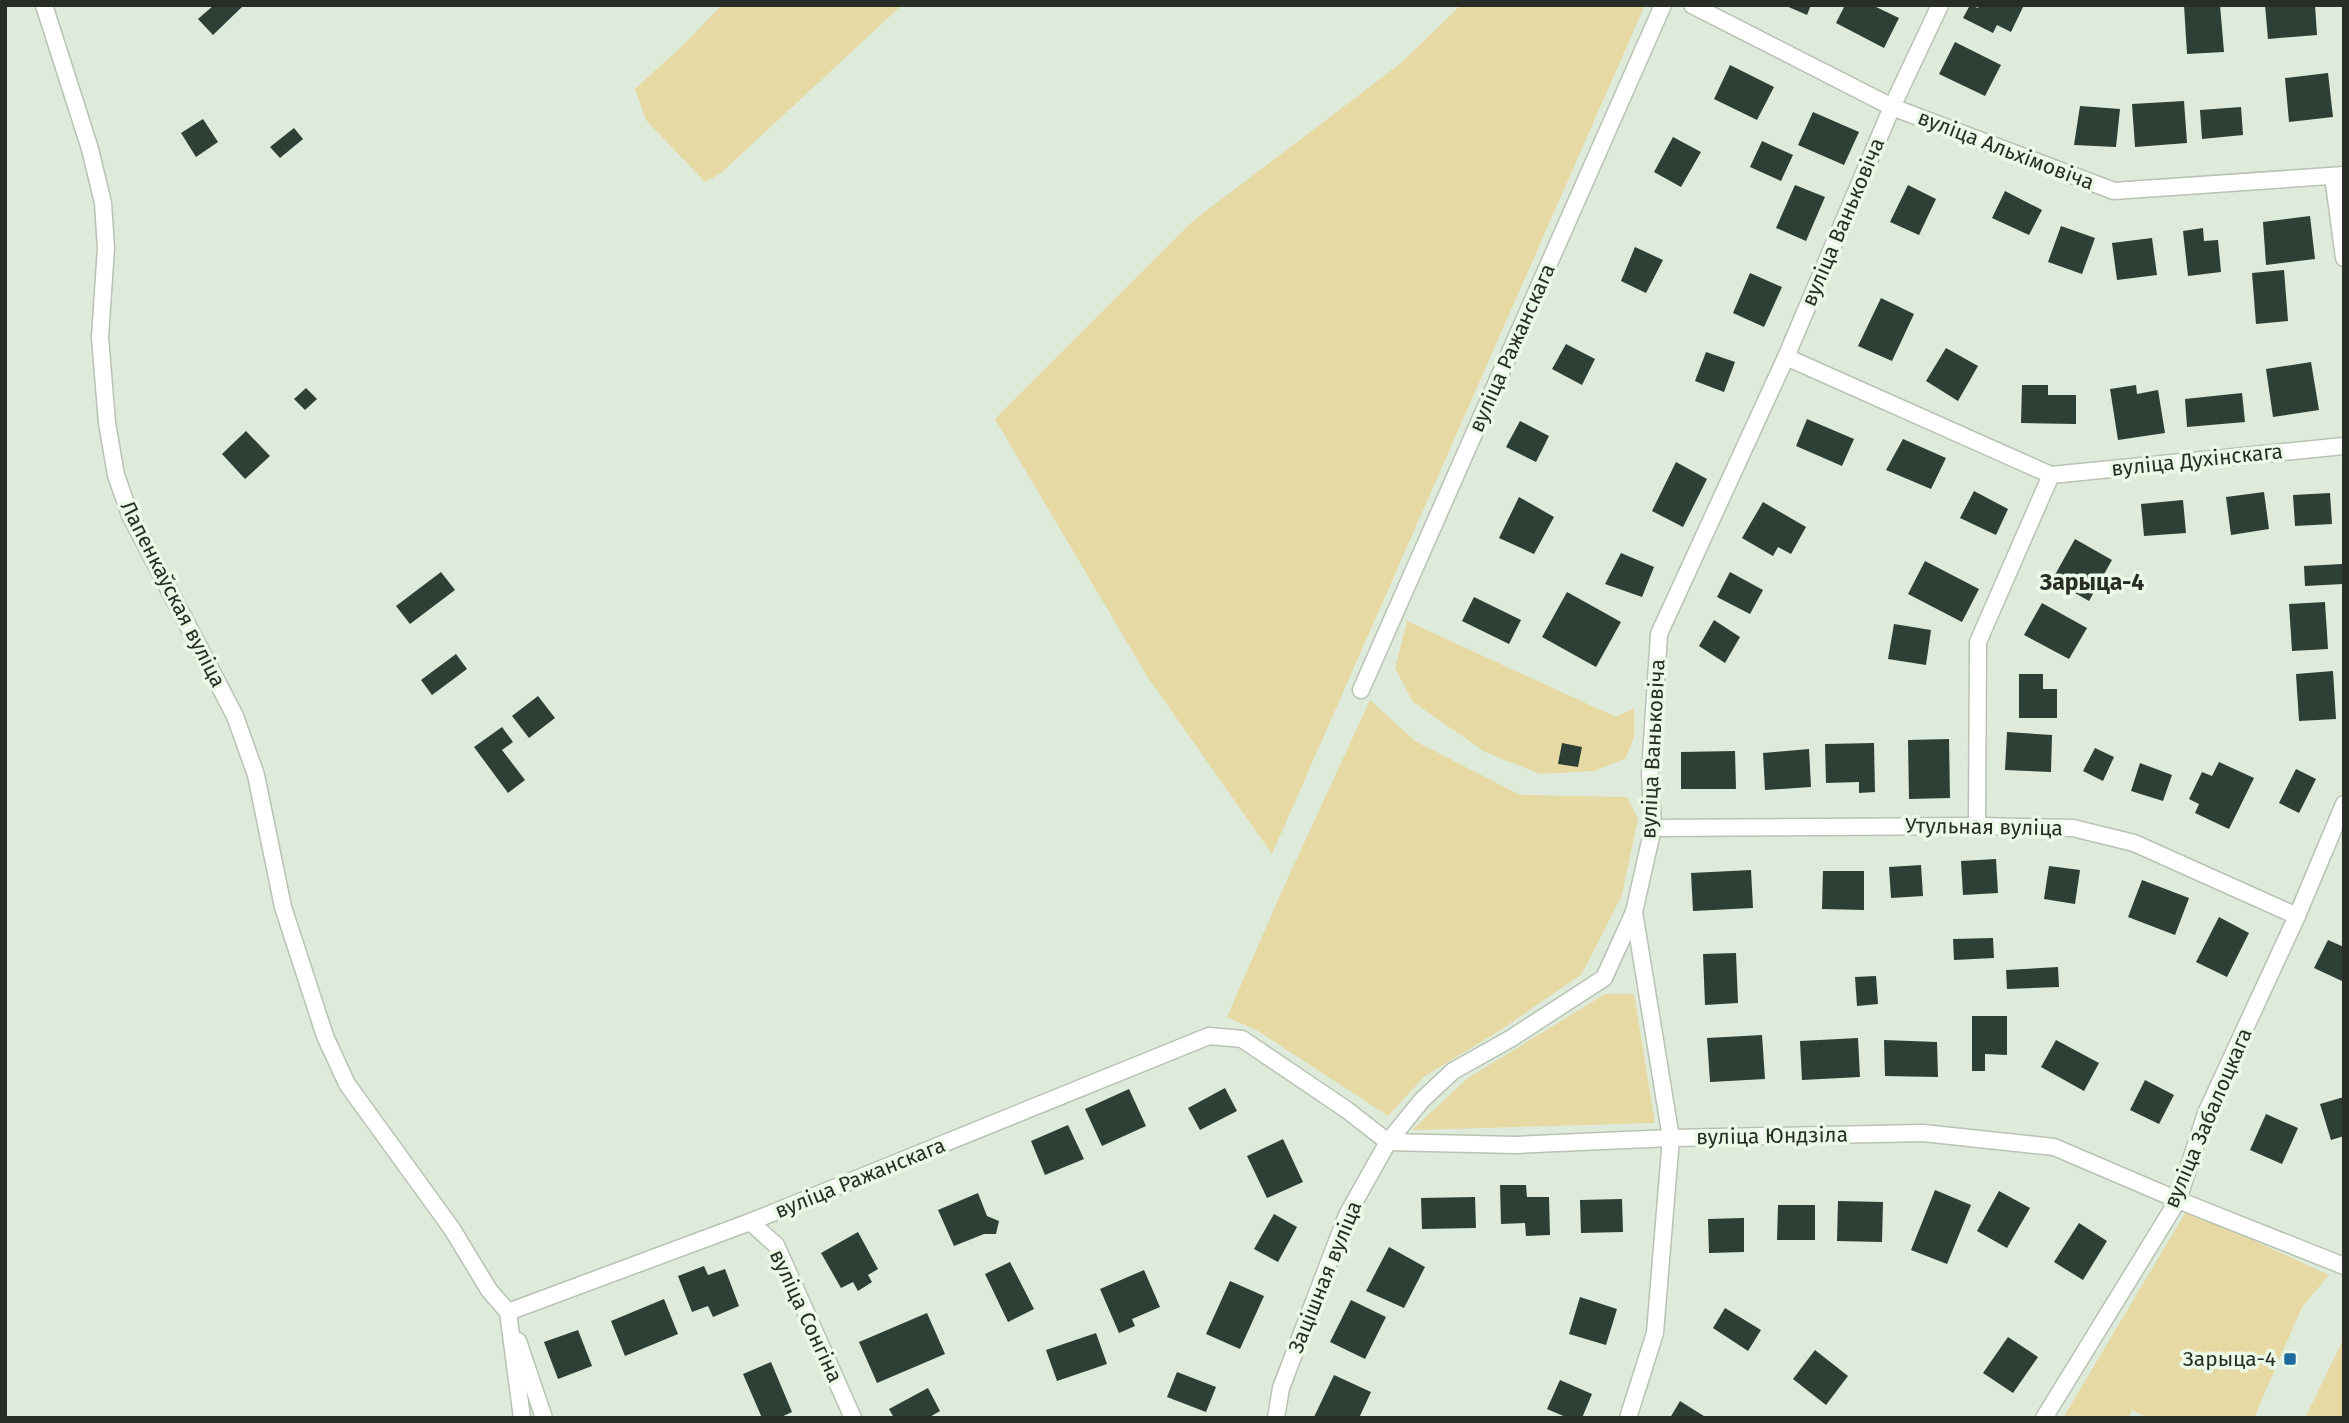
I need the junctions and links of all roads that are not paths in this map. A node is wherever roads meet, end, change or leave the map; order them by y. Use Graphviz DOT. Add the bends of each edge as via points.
graph roads {
  1 [pos="44,5"];
  2 [pos="1663,5"];
  3 [pos="1692,5"];
  4 [pos="1940,5"];
  5 [pos="1892,107"];
  6 [pos="2338,175"];
  7 [pos="2344,258"];
  8 [pos="1786,357"];
  9 [pos="2344,446"];
  10 [pos="2051,475"];
  11 [pos="1361,690"];
  12 [pos="2344,804"];
  13 [pos="1976,826"];
  14 [pos="1653,828"];
  15 [pos="1634,912"];
  16 [pos="2297,916"];
  17 [pos="1671,1138"];
  18 [pos="1388,1142"];
  19 [pos="2178,1200"];
  20 [pos="750,1222"];
  21 [pos="2344,1266"];
  22 [pos="508,1312"];
  23 [pos="522,1418"];
  24 [pos="544,1418"];
  25 [pos="853,1418"];
  26 [pos="1276,1418"];
  27 [pos="1628,1418"];
  28 [pos="2044,1418"];
  1 -- 22 [label="street, Лапенкаўская вуліца" via="103,203 106,248 100,337 116,475 135,526 235,716 256,775 283,907 325,1036 347,1084"];
  2 -- 11 [label="street, вуліца Ражанскага"];
  3 -- 5 [label="street, вуліца Альхімовіча"];
  4 -- 5 [label="street, вуліца Ваньковіча"];
  5 -- 6 [label="street, вуліца Альхімовіча" via="2114,191"];
  5 -- 8 [label="street, вуліца Ваньковіча"];
  6 -- 7 [label="street"];
  8 -- 10 [label="street, вуліца Духінскага"];
  8 -- 14 [label="street, вуліца Ваньковіча" via="1659,634 1650,773"];
  9 -- 10 [label="street, вуліца Духінскага"];
  10 -- 13 [label="street" via="1978,642"];
  12 -- 16 [label="street, вуліца Забалоцкага"];
  13 -- 14 [label="street, Утульная вуліца"];
  13 -- 16 [label="street, Утульная вуліца" via="2073,828 2134,843"];
  14 -- 15 [label="street, вуліца Ваньковіча"];
  15 -- 17 [label="street, вуліца Ваньковіча"];
  15 -- 18 [label="street, Зацішная вуліца" via="1604,978 1453,1071"];
  16 -- 19 [label="street, вуліца Забалоцкага" via="2207,1113"];
  17 -- 18 [label="street, вуліца Юндзіла" via="1515,1145"];
  17 -- 19 [label="street, вуліца Юндзіла" via="1923,1133 2054,1147"];
  17 -- 27 [label="street, вуліца Ваньковіча" via="1656,1333"];
  18 -- 20 [label="street, вуліца Ражанскага" via="1242,1040 1209,1036"];
  18 -- 26 [label="street, Зацішная вуліца" via="1347,1215 1280,1388"];
  19 -- 21 [label="street, вуліца Юндзіла"];
  19 -- 28 [label="street, вуліца Забалоцкага"];
  20 -- 22 [label="street, вуліца Ражанскага"];
  20 -- 25 [label="street, вуліца Сонгіна" via="776,1245"];
  22 -- 23 [label="street"];
  22 -- 24 [label="street"];
}
